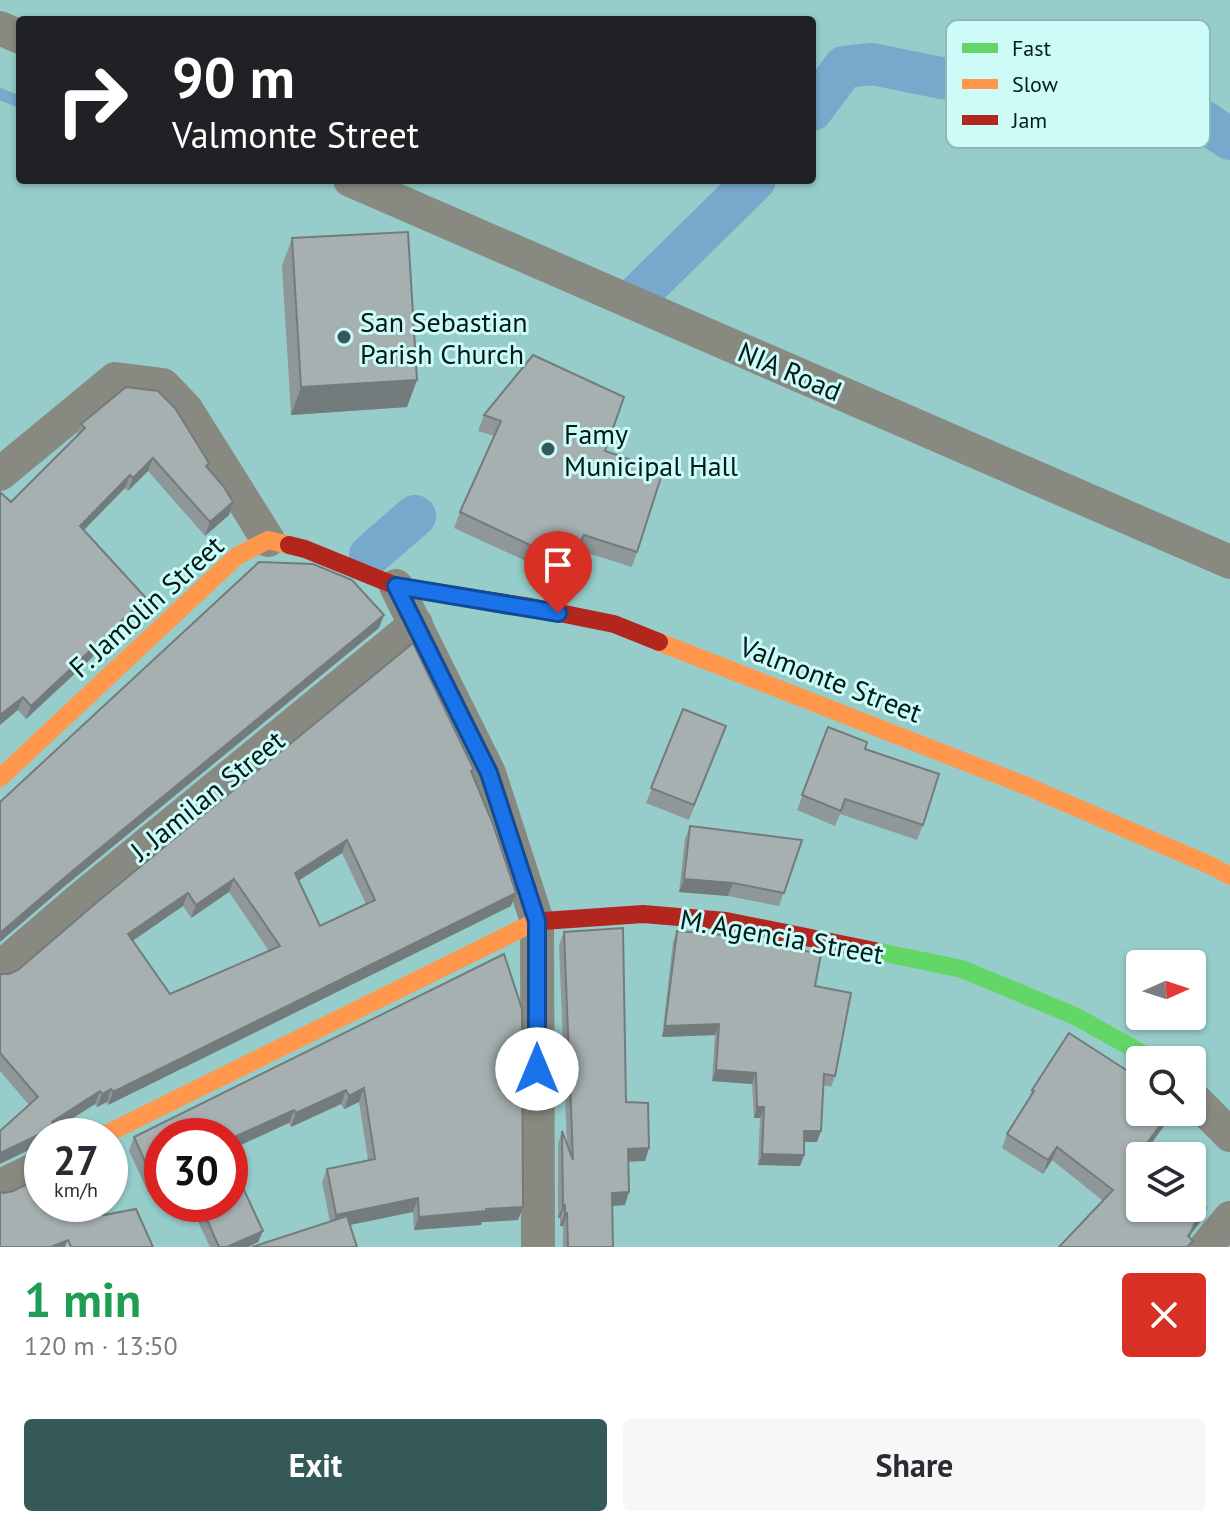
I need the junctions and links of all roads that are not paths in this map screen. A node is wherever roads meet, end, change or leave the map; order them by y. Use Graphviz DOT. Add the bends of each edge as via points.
graph roads {
  1 [pos="359,184"];
  2 [pos="0,474"];
  3 [pos="268,540"];
  4 [pos="1230,562"];
  5 [pos="396,586"];
  6 [pos="416,624"];
  7 [pos="0,778"];
  8 [pos="1230,876"];
  9 [pos="537,921"];
  10 [pos="0,968"];
  11 [pos="1129,1046"];
  12 [pos="1206,1111"];
  13 [pos="128,1123"];
  14 [pos="1230,1135"];
  15 [pos="24,1175"];
  16 [pos="0,1186"];
  17 [pos="1230,1218"];
  18 [pos="538,1247"];
  19 [pos="1206,1247"];
  1 -- 4 [label="street, NIA Road"];
  2 -- 3 [label="street" via="115,379 163,385 186,409"];
  3 -- 5 [label="street, F. Jamolin Street" via="305,549"];
  3 -- 7 [label="street, F. Jamolin Street" via="237,556"];
  5 -- 6 [label="street"];
  5 -- 8 [label="street, Valmonte Street" via="614,624 1024,785"];
  6 -- 9 [label="street" via="489,773"];
  6 -- 10 [label="street, J. Jamilan Street"];
  9 -- 11 [label="street, M. Agencia Street" via="643,914 726,921 962,969 1075,1016"];
  9 -- 13 [label="street, M. Agencia Street"];
  9 -- 18 [label="street"];
  12 -- 14 [label="street"];
  15 -- 16 [label="street"];
  17 -- 19 [label="street"];
}
